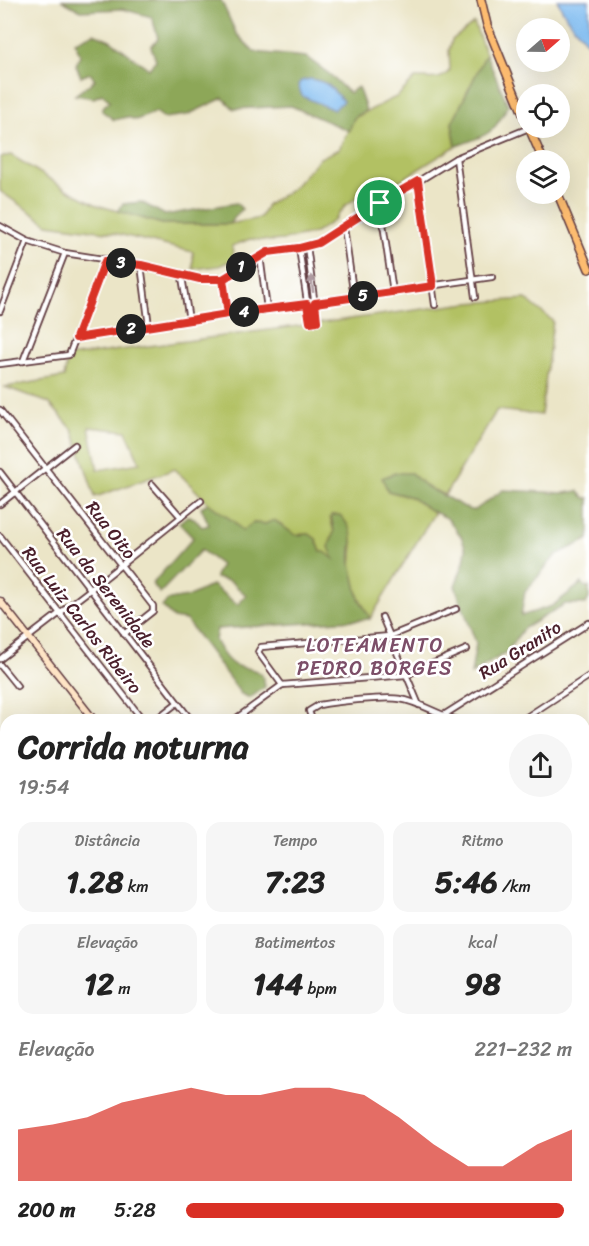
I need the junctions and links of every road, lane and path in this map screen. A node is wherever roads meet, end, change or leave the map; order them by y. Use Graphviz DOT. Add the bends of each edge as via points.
graph roads {
  1 [pos="481,0"];
  2 [pos="516,96"];
  3 [pos="516,133"];
  4 [pos="456,158"];
  5 [pos="418,181"];
  6 [pos="380,203"];
  7 [pos="562,204"];
  8 [pos="0,226"];
  9 [pos="344,227"];
  10 [pos="27,241"];
  11 [pos="307,246"];
  12 [pos="299,248"];
  13 [pos="65,253"];
  14 [pos="260,256"];
  15 [pos="105,261"];
  16 [pos="141,265"];
  17 [pos="589,269"];
  18 [pos="182,276"];
  19 [pos="492,277"];
  20 [pos="223,279"];
  21 [pos="473,280"];
  22 [pos="433,286"];
  23 [pos="393,292"];
  24 [pos="475,297"];
  25 [pos="354,298"];
  26 [pos="315,303"];
  27 [pos="307,304"];
  28 [pos="435,305"];
  29 [pos="267,309"];
  30 [pos="0,311"];
  31 [pos="228,314"];
  32 [pos="189,320"];
  33 [pos="149,326"];
  34 [pos="76,338"];
  35 [pos="23,361"];
  36 [pos="0,364"];
  37 [pos="0,410"];
  38 [pos="75,445"];
  39 [pos="46,468"];
  40 [pos="0,472"];
  41 [pos="152,484"];
  42 [pos="15,492"];
  43 [pos="201,501"];
  44 [pos="0,504"];
  45 [pos="181,517"];
  46 [pos="0,536"];
  47 [pos="121,565"];
  48 [pos="91,590"];
  49 [pos="0,601"];
  50 [pos="456,609"];
  51 [pos="60,613"];
  52 [pos="382,617"];
  53 [pos="589,623"];
  54 [pos="124,634"];
  55 [pos="390,636"];
  56 [pos="29,637"];
  57 [pos="467,649"];
  58 [pos="0,659"];
  59 [pos="0,665"];
  60 [pos="406,675"];
  61 [pos="589,676"];
  62 [pos="282,684"];
  63 [pos="17,686"];
  64 [pos="177,703"];
  65 [pos="419,705"];
  66 [pos="89,714"];
  67 [pos="137,714"];
  68 [pos="163,714"];
  69 [pos="186,714"];
  70 [pos="242,714"];
  71 [pos="310,714"];
  72 [pos="438,714"];
  73 [pos="445,714"];
  74 [pos="531,714"];
  1 -- 2 [label="main road"];
  3 -- 4 [label="street"];
  4 -- 5 [label="street"];
  4 -- 21 [label="street"];
  5 -- 6 [label="street"];
  5 -- 22 [label="street"];
  6 -- 9 [label="street"];
  6 -- 23 [label="street"];
  7 -- 17 [label="main road"];
  8 -- 10 [label="street"];
  9 -- 11 [label="street"];
  9 -- 25 [label="street"];
  10 -- 13 [label="street"];
  10 -- 30 [label="street"];
  11 -- 12 [label="street"];
  26 -- 11 [label="street, one-way"];
  12 -- 14 [label="street"];
  12 -- 27 [label="street"];
  13 -- 15 [label="street"];
  13 -- 35 [label="street"];
  14 -- 20 [label="street"];
  14 -- 29 [label="street"];
  15 -- 16 [label="street"];
  15 -- 34 [label="street"];
  16 -- 18 [label="street"];
  16 -- 33 [label="street"];
  18 -- 20 [label="street"];
  18 -- 32 [label="street"];
  19 -- 21 [label="street"];
  20 -- 31 [label="street"];
  21 -- 22 [label="street"];
  21 -- 24 [label="street"];
  22 -- 23 [label="street"];
  22 -- 28 [label="street"];
  23 -- 25 [label="street"];
  25 -- 26 [label="street"];
  26 -- 27 [label="street"];
  26 -- 27 [label="street" via="317,321 310,322"];
  27 -- 29 [label="street"];
  29 -- 31 [label="street"];
  31 -- 32 [label="street"];
  32 -- 33 [label="street"];
  33 -- 34 [label="street"];
  34 -- 35 [label="street" via="69,355"];
  35 -- 36 [label="street"];
  37 -- 39 [label="street, Rua Oito"];
  38 -- 39 [label="street"];
  39 -- 42 [label="street"];
  39 -- 47 [label="street, Rua Oito"];
  40 -- 42 [label="street, Rua da Serenidade"];
  41 -- 45 [label="street"];
  42 -- 44 [label="street"];
  42 -- 48 [label="street, Rua da Serenidade"];
  43 -- 45 [label="street"];
  45 -- 47 [label="street"];
  46 -- 51 [label="street, Rua Luiz Carlos Ribeiro"];
  47 -- 48 [label="street"];
  47 -- 54 [label="street, Rua Oito" via="154,609"];
  48 -- 51 [label="street"];
  48 -- 54 [label="street, Rua da Serenidade"];
  49 -- 56 [label="street"];
  50 -- 55 [label="street"];
  51 -- 56 [label="street"];
  51 -- 67 [label="street, Rua Luiz Carlos Ribeiro"];
  52 -- 55 [label="street"];
  53 -- 73 [label="street, Rua Granito"];
  54 -- 64 [label="street, Rua da Serenidade"];
  55 -- 60 [label="street"];
  55 -- 62 [label="street" via="261,647 258,652"];
  56 -- 58 [label="street"];
  56 -- 66 [label="street"];
  57 -- 60 [label="street"];
  59 -- 63 [label="street"];
  60 -- 62 [label="street"];
  60 -- 65 [label="street"];
  61 -- 74 [label="street"];
  62 -- 70 [label="street"];
  64 -- 68 [label="street"];
  64 -- 69 [label="street, Rua da Serenidade"];
  65 -- 71 [label="street" via="397,699 330,703 319,705"];
  65 -- 72 [label="street"];
}
